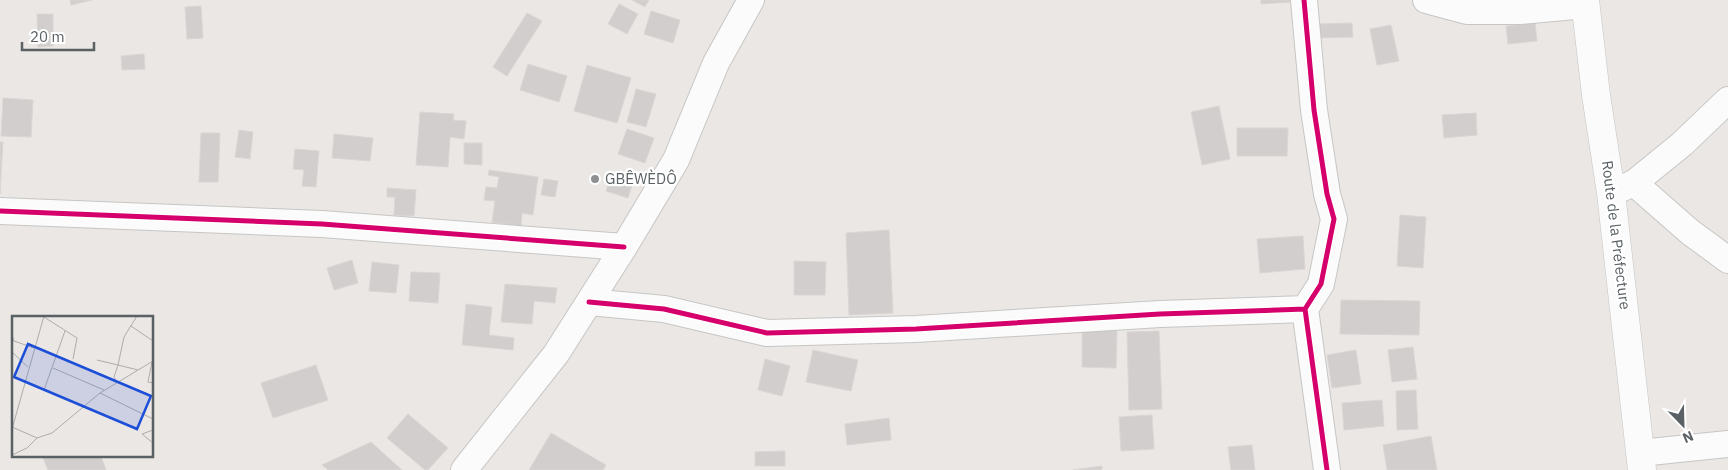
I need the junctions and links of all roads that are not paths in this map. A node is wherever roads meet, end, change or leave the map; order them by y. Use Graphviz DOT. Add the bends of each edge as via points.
graph roads {
  1 [pos="752,0"];
  2 [pos="1304,0"];
  3 [pos="1426,0"];
  4 [pos="1586,2"];
  5 [pos="1728,100"];
  6 [pos="1623,188"];
  7 [pos="0,211"];
  8 [pos="624,247"];
  9 [pos="1728,260"];
  10 [pos="589,302"];
  11 [pos="1305,309"];
  12 [pos="1728,444"];
  13 [pos="1641,461"];
  14 [pos="478,466"];
  15 [pos="1327,470"];
  1 -- 8 [label="street" via="716,63 676,160"];
  2 -- 11 [label="street" via="1314,110 1334,219 1321,284"];
  3 -- 4 [label="street" via="1467,11 1520,10"];
  4 -- 6 [label="street, Route de la Préfecture" via="1596,95"];
  5 -- 6 [label="street" via="1682,144"];
  6 -- 9 [label="street"];
  6 -- 13 [label="street, Route de la Préfecture"];
  7 -- 8 [label="street" via="322,224"];
  8 -- 10 [label="street"];
  10 -- 11 [label="street" via="664,310 767,333 916,329"];
  10 -- 14 [label="street"];
  11 -- 15 [label="street"];
  12 -- 13 [label="street"];
}
